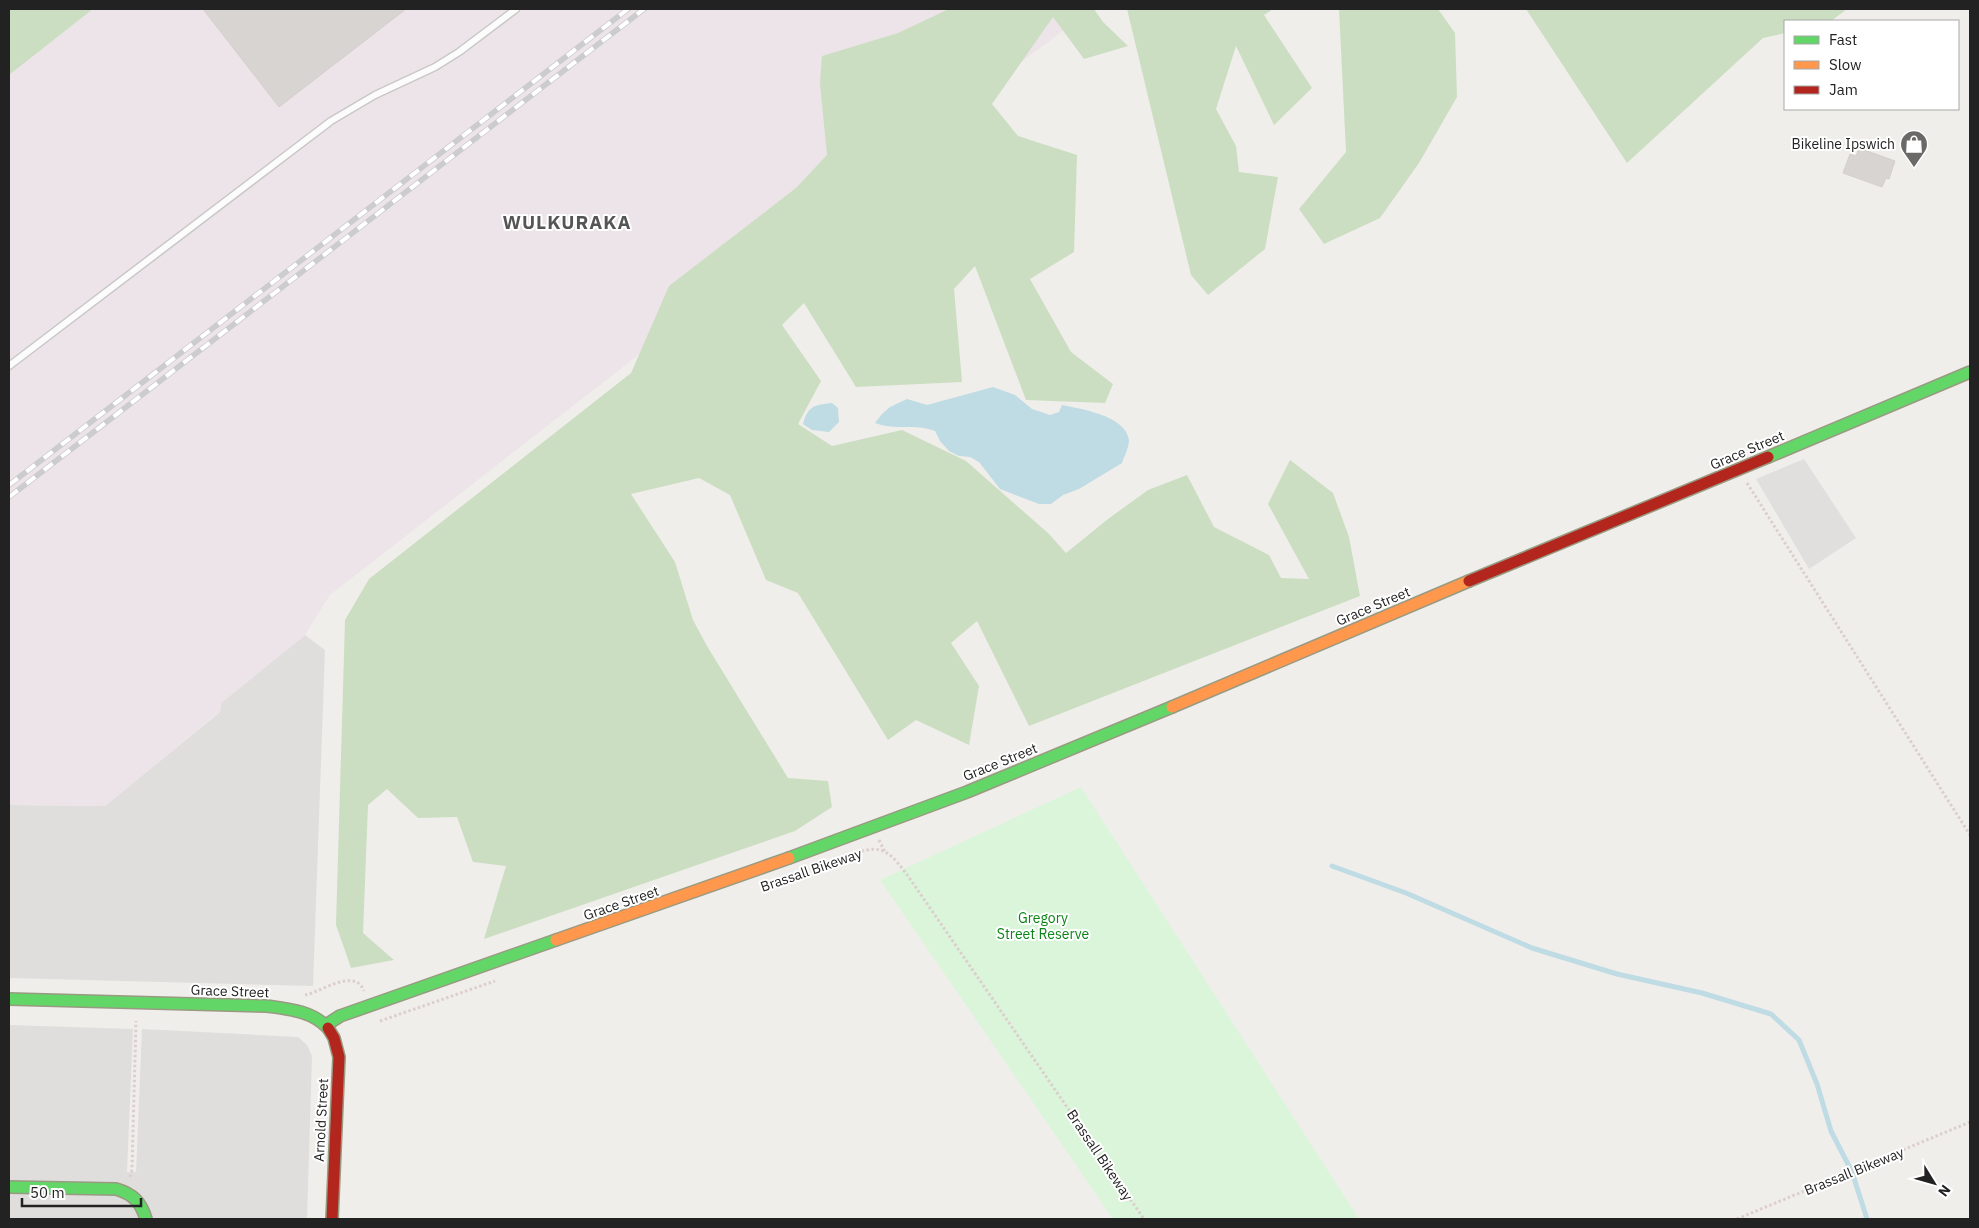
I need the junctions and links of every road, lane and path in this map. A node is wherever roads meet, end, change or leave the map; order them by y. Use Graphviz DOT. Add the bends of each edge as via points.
graph roads {
  1 [pos="516,9"];
  2 [pos="9,366"];
  3 [pos="1970,372"];
  4 [pos="1738,470"];
  5 [pos="1970,835"];
  6 [pos="816,868"];
  7 [pos="497,980"];
  8 [pos="9,999"];
  9 [pos="373,1017"];
  10 [pos="136,1021"];
  11 [pos="326,1025"];
  12 [pos="1970,1122"];
  13 [pos="9,1187"];
  14 [pos="126,1192"];
  15 [pos="146,1219"];
  16 [pos="332,1219"];
  17 [pos="1144,1219"];
  18 [pos="1736,1219"];
  1 -- 2 [label="lane" via="435,67 375,95 331,121"];
  3 -- 4 [label="street, Grace Street"];
  4 -- 5 [label="path"];
  4 -- 11 [label="street, Grace Street" via="967,792 769,866 340,1016"];
  6 -- 17 [label="path, Brassall Bikeway" via="862,851 879,849 893,858"];
  7 -- 9 [label="path" via="385,1020 378,1021"];
  8 -- 11 [label="street, Grace Street" via="267,1006 316,1016"];
  10 -- 14 [label="path" via="132,1170"];
  11 -- 16 [label="street, Arnold Street" via="334,1037 339,1057"];
  12 -- 18 [label="path, Brassall Bikeway"];
  13 -- 14 [label="street" via="116,1189"];
  14 -- 15 [label="street" via="135,1196 144,1208"];
}
